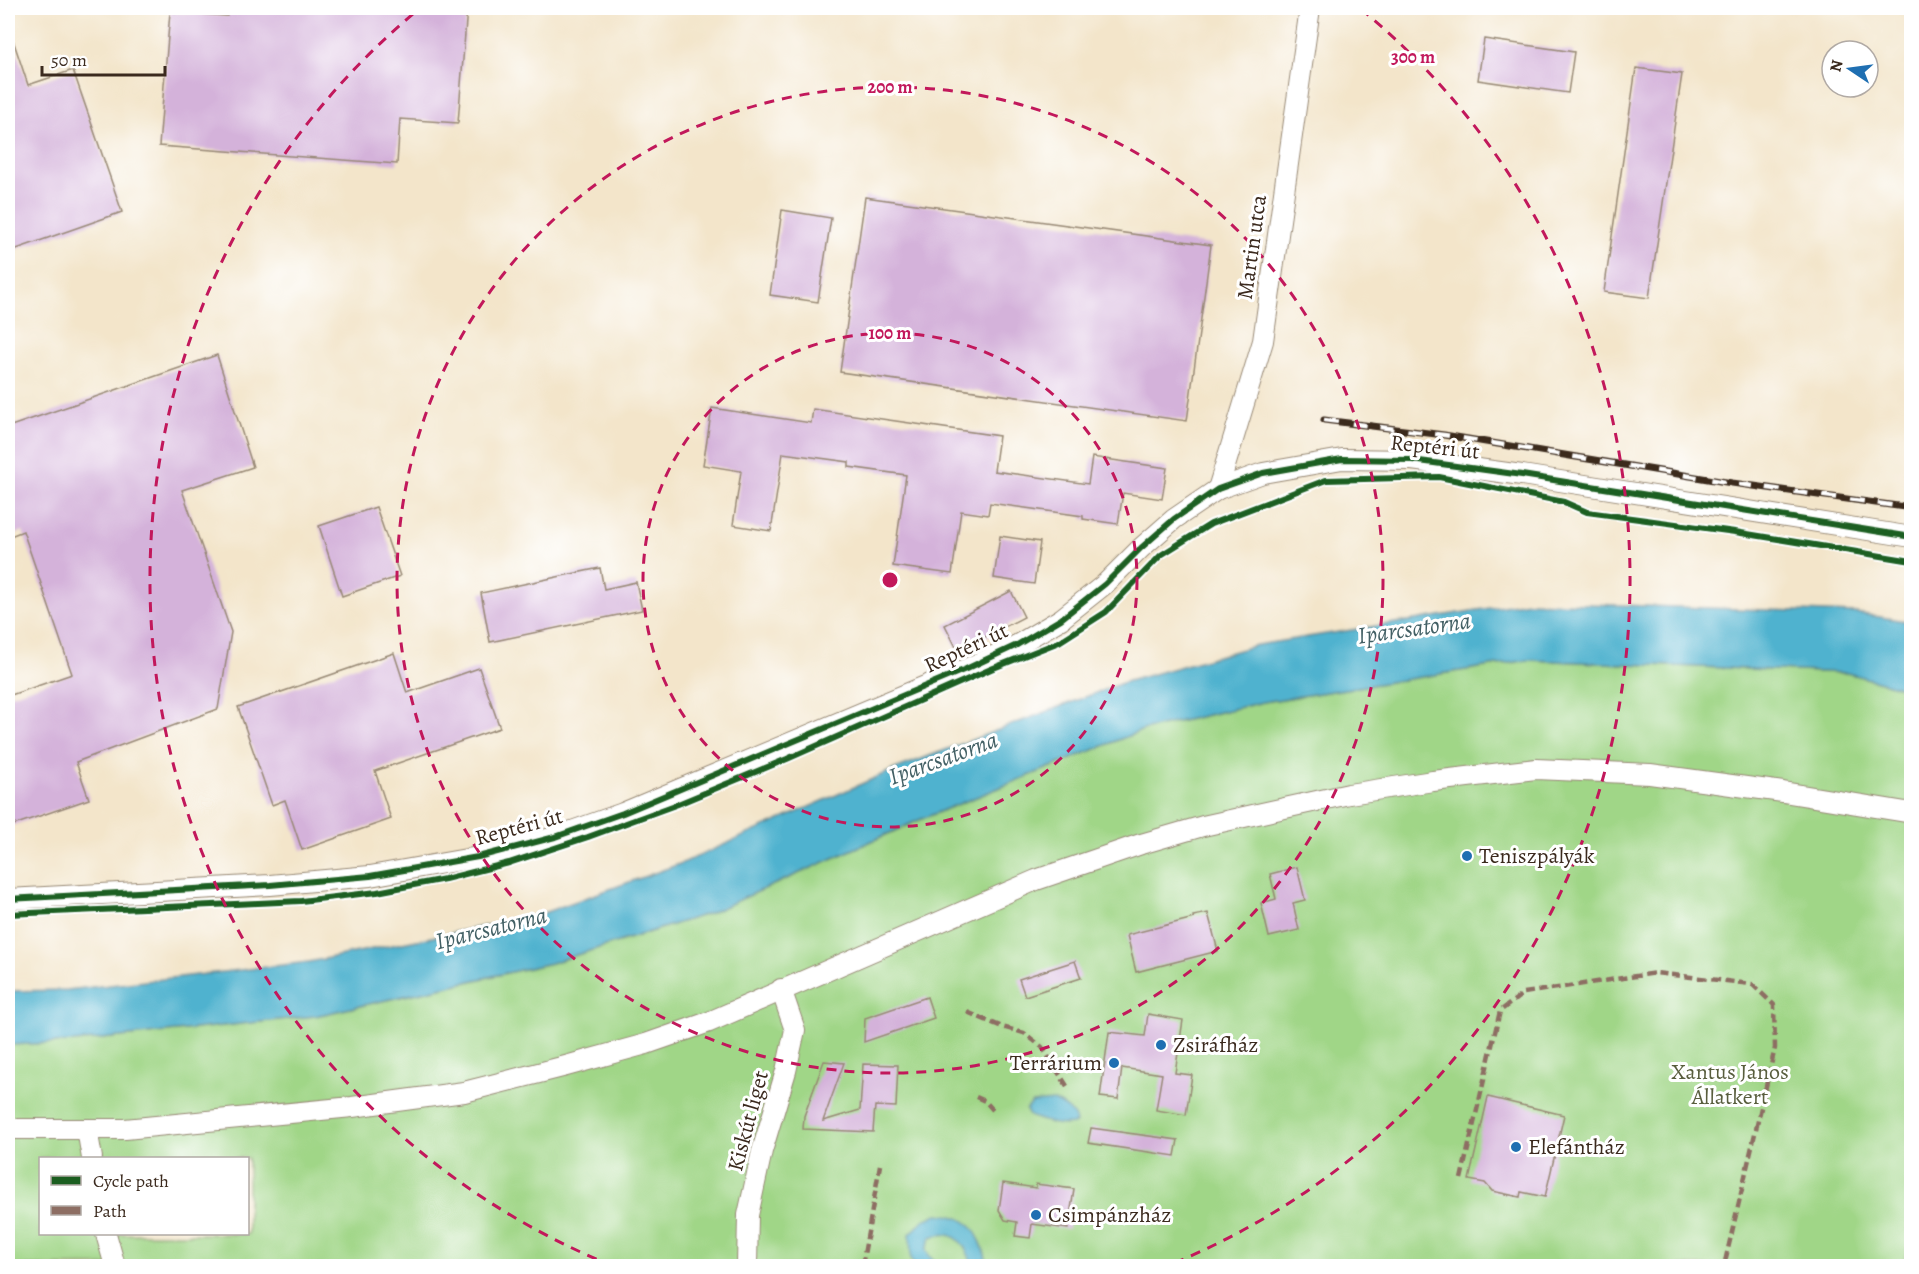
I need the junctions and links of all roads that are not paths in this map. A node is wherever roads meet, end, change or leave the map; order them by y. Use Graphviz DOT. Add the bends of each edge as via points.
graph roads {
  1 [pos="1310,8"];
  2 [pos="1218,489"];
  3 [pos="1911,537"];
  4 [pos="1911,813"];
  5 [pos="8,899"];
  6 [pos="781,990"];
  7 [pos="8,1129"];
  8 [pos="87,1129"];
  9 [pos="92,1157"];
  10 [pos="107,1235"];
  11 [pos="115,1266"];
  12 [pos="747,1266"];
  1 -- 2 [label="street, Martin utca" via="1263,341"];
  2 -- 3 [label="street, Reptéri út" via="1263,472 1342,459 1412,460"];
  2 -- 5 [label="street, Reptéri út" via="1174,519 1105,584 1060,619 1017,645 634,809 565,834 478,857 370,876"];
  4 -- 6 [label="street" via="1650,774 1536,769 1350,794 1203,826 1036,880"];
  6 -- 8 [label="street" via="646,1044 464,1092 203,1122"];
  6 -- 12 [label="street, Kiskút liget" via="795,1030 748,1215"];
  7 -- 8 [label="street"];
  8 -- 9 [label="street"];
  10 -- 11 [label="street"];
}
